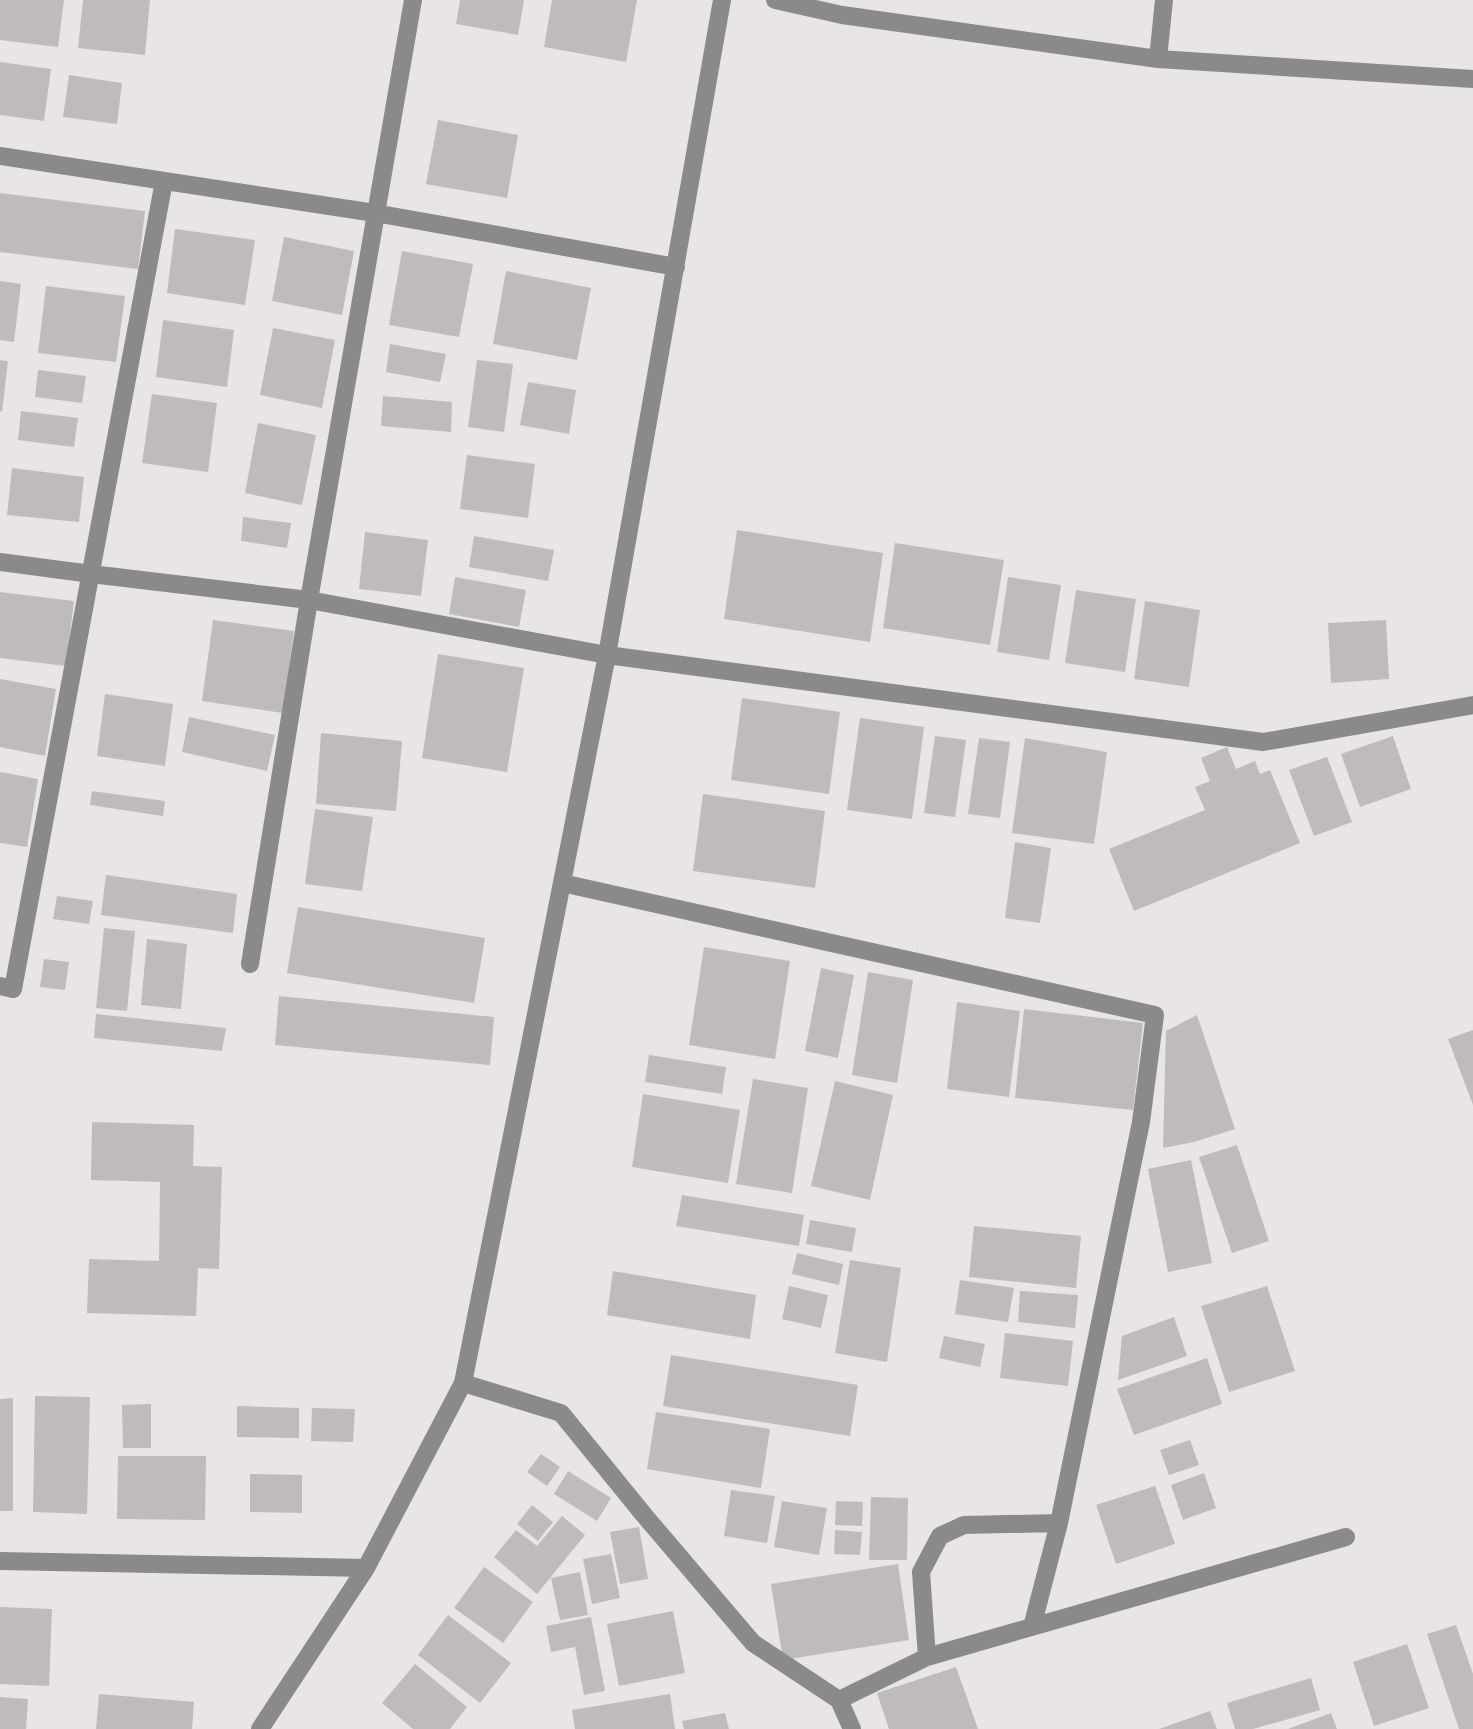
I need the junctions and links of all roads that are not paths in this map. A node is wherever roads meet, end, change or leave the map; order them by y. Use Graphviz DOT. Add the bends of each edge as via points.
graph roads {
  1 [pos="413,0"];
  2 [pos="722,0"];
  3 [pos="775,0"];
  4 [pos="1164,0"];
  5 [pos="1158,59"];
  6 [pos="1473,79"];
  7 [pos="0,156"];
  8 [pos="164,181"];
  9 [pos="375,214"];
  10 [pos="676,267"];
  11 [pos="0,562"];
  12 [pos="91,574"];
  13 [pos="309,600"];
  14 [pos="607,655"];
  15 [pos="1473,705"];
  16 [pos="562,883"];
  17 [pos="250,964"];
  18 [pos="0,986"];
  19 [pos="463,1383"];
  20 [pos="1059,1523"];
  21 [pos="1346,1537"];
  22 [pos="0,1561"];
  23 [pos="366,1569"];
  24 [pos="1032,1627"];
  25 [pos="927,1657"];
  26 [pos="839,1700"];
  27 [pos="260,1729"];
  28 [pos="852,1729"];
  1 -- 9 [label="street"];
  2 -- 10 [label="street"];
  3 -- 5 [label="street" via="842,15"];
  4 -- 5 [label="street"];
  5 -- 6 [label="street"];
  7 -- 8 [label="street"];
  8 -- 9 [label="street"];
  8 -- 12 [label="street"];
  9 -- 10 [label="street"];
  9 -- 13 [label="street"];
  10 -- 14 [label="street"];
  11 -- 12 [label="street"];
  12 -- 13 [label="street"];
  12 -- 18 [label="street" via="13,989"];
  13 -- 14 [label="street"];
  13 -- 17 [label="street"];
  14 -- 15 [label="street" via="1263,742"];
  14 -- 16 [label="street"];
  16 -- 19 [label="street"];
  16 -- 20 [label="street" via="1155,1015 1142,1122"];
  19 -- 23 [label="street"];
  19 -- 26 [label="street" via="561,1413 753,1643"];
  20 -- 24 [label="street"];
  20 -- 25 [label="street" via="964,1525 940,1536 921,1572"];
  21 -- 24 [label="street"];
  22 -- 23 [label="street"];
  23 -- 27 [label="street"];
  24 -- 25 [label="street"];
  25 -- 26 [label="street"];
  26 -- 28 [label="street"];
}
